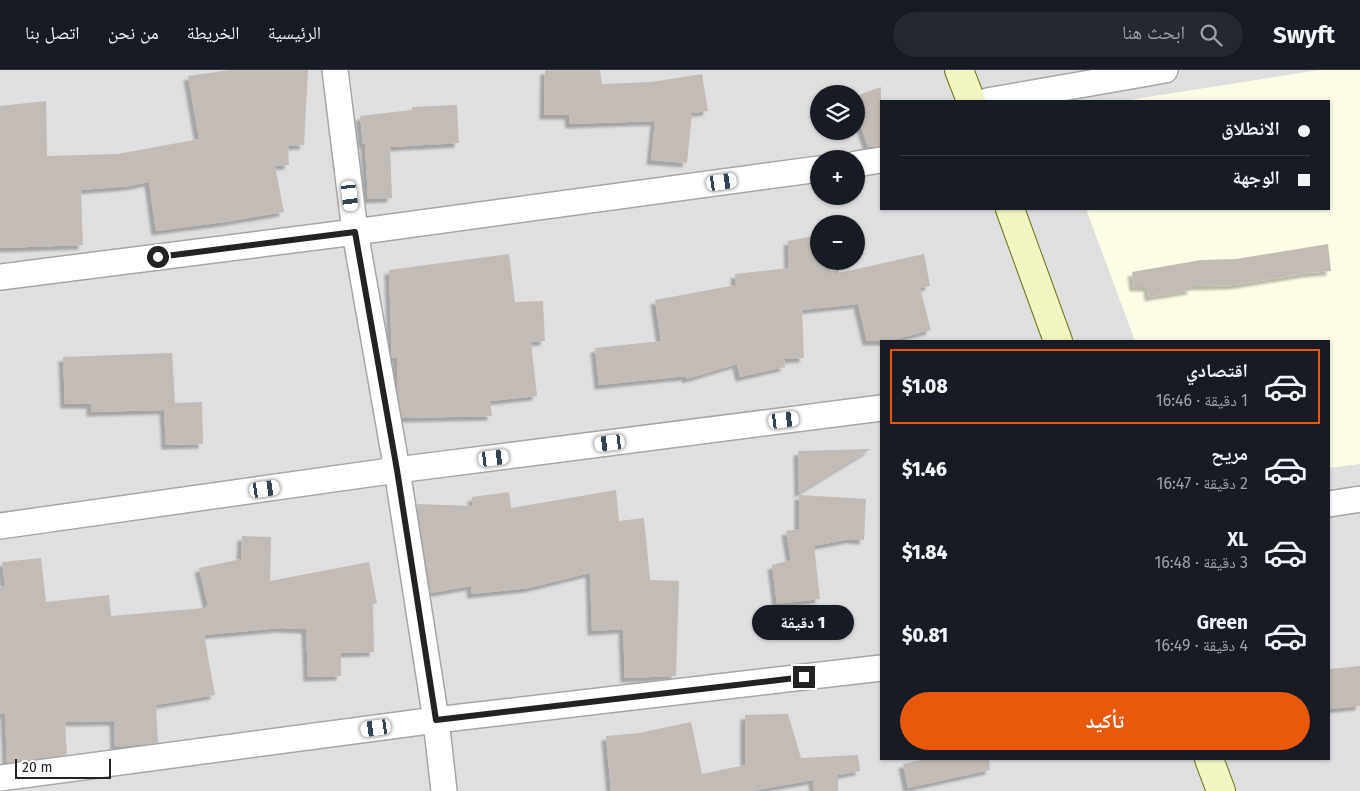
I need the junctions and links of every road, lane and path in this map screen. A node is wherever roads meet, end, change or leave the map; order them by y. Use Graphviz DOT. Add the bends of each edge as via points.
graph roads {
  1 [pos="335,70"];
  2 [pos="959,70"];
  3 [pos="1164,70"];
  4 [pos="970,100"];
  5 [pos="993,100"];
  6 [pos="880,160"];
  7 [pos="865,163"];
  8 [pos="810,170"];
  9 [pos="1010,210"];
  10 [pos="355,232"];
  11 [pos="0,277"];
  12 [pos="1058,340"];
  13 [pos="880,408"];
  14 [pos="397,470"];
  15 [pos="1360,499"];
  16 [pos="1330,504"];
  17 [pos="0,526"];
  18 [pos="880,668"];
  19 [pos="436,720"];
  20 [pos="1209,760"];
  21 [pos="0,778"];
  22 [pos="444,791"];
  23 [pos="1221,791"];
  1 -- 10 [label="street"];
  2 -- 4 [label="street"];
  3 -- 5 [label="street"];
  6 -- 7 [label="street"];
  8 -- 10 [label="street"];
  9 -- 12 [label="street"];
  10 -- 11 [label="street"];
  10 -- 14 [label="street"];
  13 -- 14 [label="street"];
  14 -- 17 [label="street"];
  14 -- 19 [label="street"];
  15 -- 16 [label="street"];
  18 -- 19 [label="street"];
  19 -- 21 [label="street"];
  19 -- 22 [label="street"];
  20 -- 23 [label="street"];
}
